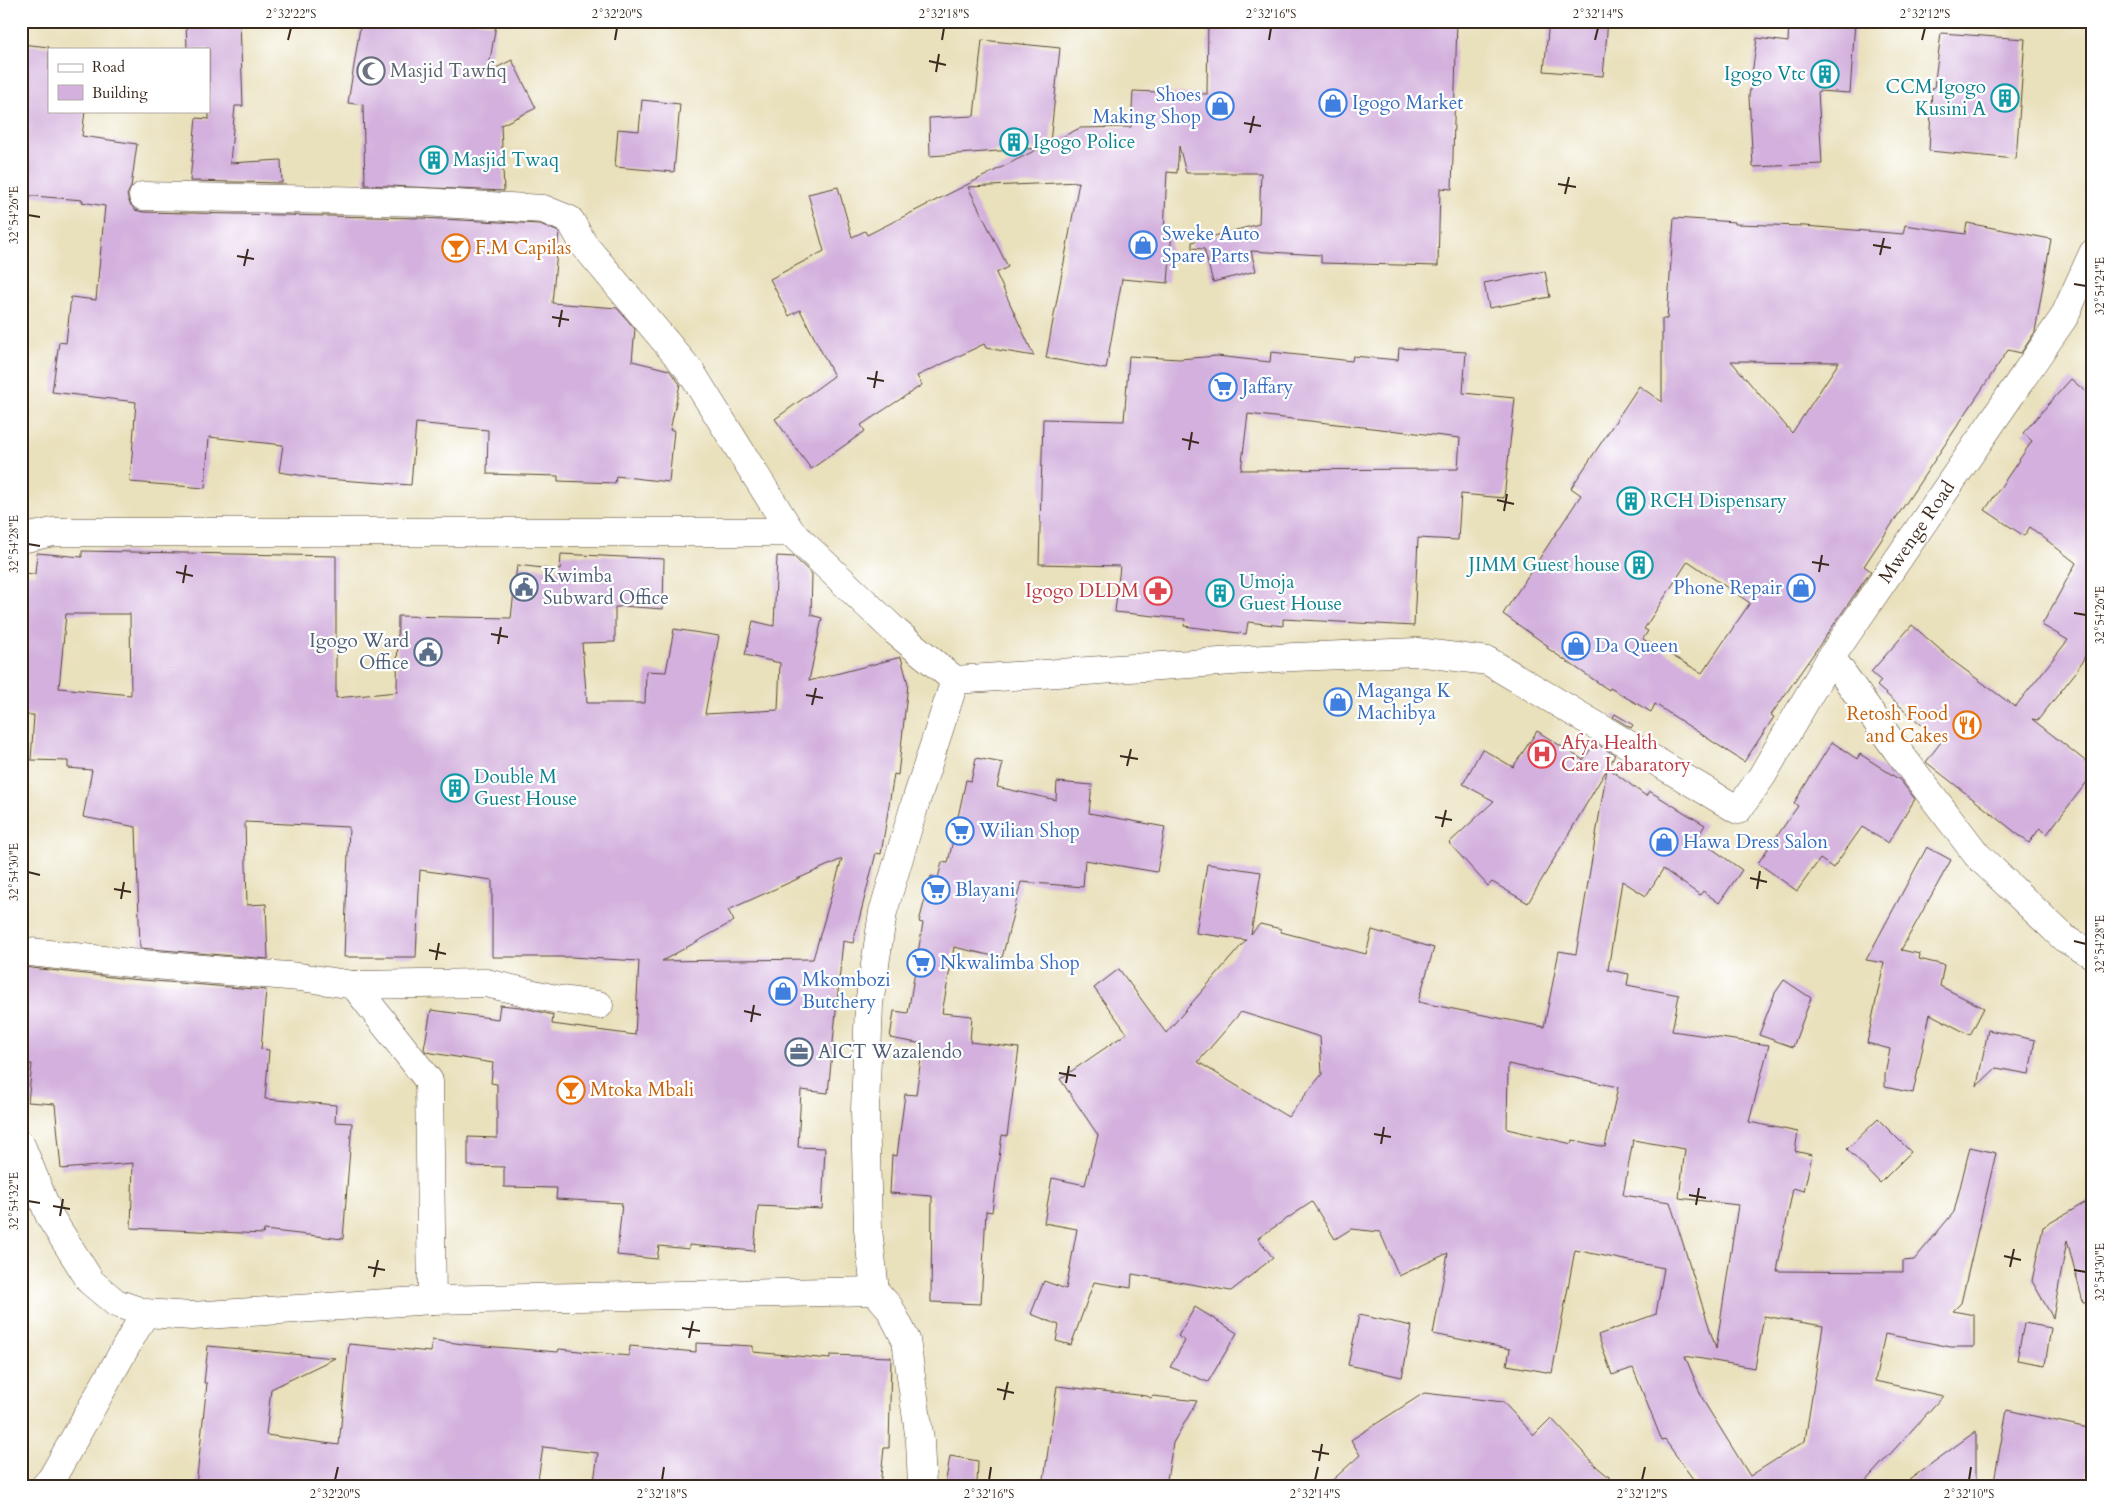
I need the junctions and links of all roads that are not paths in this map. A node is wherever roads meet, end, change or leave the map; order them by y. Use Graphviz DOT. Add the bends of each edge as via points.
graph roads {
  1 [pos="143,196"];
  2 [pos="2093,253"];
  3 [pos="792,532"];
  4 [pos="21,539"];
  5 [pos="1831,657"];
  6 [pos="954,680"];
  7 [pos="21,952"];
  8 [pos="2093,955"];
  9 [pos="354,985"];
  10 [pos="599,1005"];
  11 [pos="21,1146"];
  12 [pos="875,1291"];
  13 [pos="432,1300"];
  14 [pos="145,1312"];
  15 [pos="45,1486"];
  16 [pos="922,1486"];
  1 -- 3 [label="street" via="422,202 543,209 570,220 584,245 691,372"];
  2 -- 5 [label="street, Mwenge Road" via="2064,317"];
  3 -- 4 [label="street" via="54,532"];
  3 -- 6 [label="street" via="896,632"];
  5 -- 6 [label="street, Mwenge Road" via="1762,776 1738,810 1488,661 1417,652"];
  5 -- 8 [label="street" via="1977,855 2064,938"];
  6 -- 12 [label="street" via="883,912 869,1004 865,1110 868,1230"];
  7 -- 9 [label="street" via="300,977"];
  9 -- 10 [label="street" via="486,983 555,999"];
  9 -- 13 [label="street" via="429,1081"];
  11 -- 14 [label="street" via="50,1217 90,1282 116,1303"];
  12 -- 13 [label="street"];
  12 -- 16 [label="street" via="889,1307 906,1340 920,1441"];
  13 -- 14 [label="street" via="192,1316"];
  14 -- 15 [label="street"];
}
